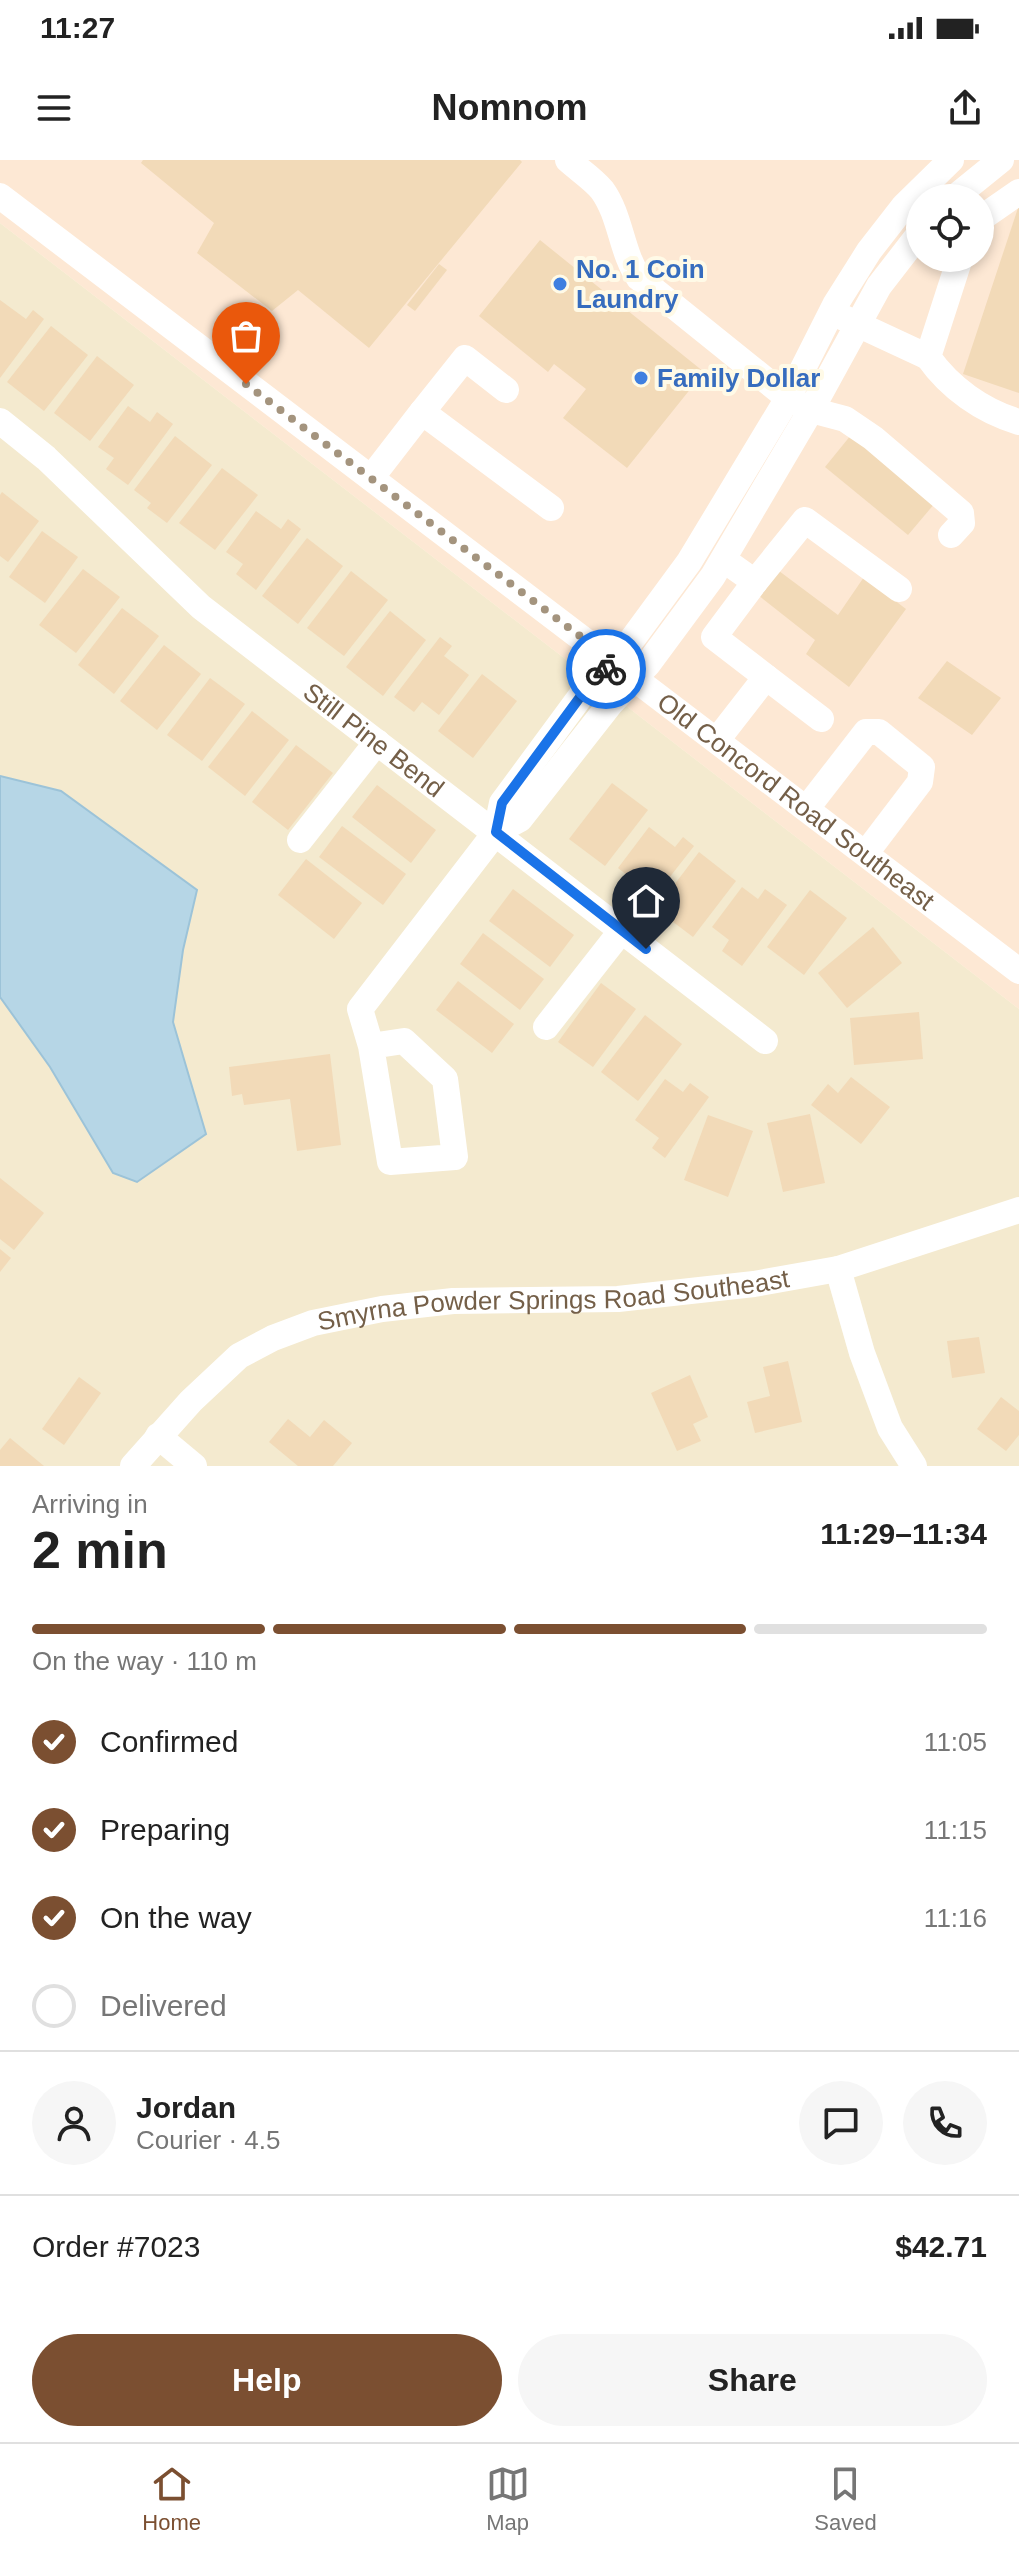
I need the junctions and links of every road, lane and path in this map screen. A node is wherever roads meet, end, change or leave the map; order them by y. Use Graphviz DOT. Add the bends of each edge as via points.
graph roads {
  1 [pos="568,160"];
  2 [pos="951,160"];
  3 [pos="1000,160"];
  4 [pos="1019,181"];
  5 [pos="971,184"];
  6 [pos="1019,192"];
  7 [pos="0,196"];
  8 [pos="994,209"];
  9 [pos="906,251"];
  10 [pos="955,272"];
  11 [pos="832,312"];
  12 [pos="859,324"];
  13 [pos="928,357"];
  14 [pos="506,390"];
  15 [pos="800,404"];
  16 [pos="422,412"];
  17 [pos="1019,422"];
  18 [pos="5,435"];
  19 [pos="371,478"];
  20 [pos="551,508"];
  21 [pos="951,535"];
  22 [pos="724,560"];
  23 [pos="755,582"];
  24 [pos="899,589"];
  25 [pos="613,661"];
  26 [pos="635,677"];
  27 [pos="766,677"];
  28 [pos="821,719"];
  29 [pos="717,740"];
  30 [pos="377,742"];
  31 [pos="543,747"];
  32 [pos="564,763"];
  33 [pos="807,808"];
  34 [pos="496,832"];
  35 [pos="300,840"];
  36 [pos="866,853"];
  37 [pos="622,930"];
  38 [pos="1019,971"];
  39 [pos="546,1027"];
  40 [pos="765,1041"];
  41 [pos="371,1046"];
  42 [pos="1019,1210"];
  43 [pos="838,1269"];
  44 [pos="158,1436"];
  45 [pos="133,1466"];
  46 [pos="194,1466"];
  47 [pos="914,1466"];
  1 -- 15 [label="street" via="601,190 639,278"];
  2 -- 11 [label="street" via="884,228"];
  3 -- 4 [label="street"];
  3 -- 5 [label="street"];
  6 -- 8 [label="street"];
  7 -- 19 [label="street, Old Concord Road Southeast"];
  9 -- 12 [label="street"];
  10 -- 13 [label="street"];
  11 -- 12 [label="street"];
  11 -- 15 [label="street"];
  12 -- 13 [label="street"];
  12 -- 15 [label="street"];
  13 -- 17 [label="street" via="944,380 995,415"];
  14 -- 16 [label="street" via="465,358"];
  15 -- 21 [label="street" via="854,425 961,513 962,523"];
  15 -- 22 [label="street"];
  15 -- 25 [label="street"];
  16 -- 19 [label="street"];
  16 -- 20 [label="street"];
  18 -- 30 [label="street, Still Pine Bend" via="77,486 193,600"];
  19 -- 25 [label="street, Old Concord Road Southeast"];
  22 -- 23 [label="street"];
  22 -- 26 [label="street"];
  23 -- 24 [label="street" via="805,520"];
  23 -- 27 [label="street" via="714,637"];
  25 -- 26 [label="street, Old Concord Road Southeast"];
  25 -- 31 [label="street"];
  26 -- 29 [label="street, Old Concord Road Southeast"];
  26 -- 32 [label="street"];
  27 -- 28 [label="street"];
  27 -- 29 [label="street"];
  29 -- 33 [label="street, Old Concord Road Southeast"];
  30 -- 34 [label="street, Still Pine Bend"];
  30 -- 35 [label="street"];
  31 -- 32 [label="street"];
  31 -- 34 [label="street" via="502,803"];
  32 -- 34 [label="street" via="520,819"];
  33 -- 36 [label="street, Old Concord Road Southeast"];
  33 -- 36 [label="street" via="866,732 879,732 922,767 922,775"];
  34 -- 37 [label="street, Still Pine Bend"];
  34 -- 41 [label="street" via="360,1009"];
  36 -- 38 [label="street, Old Concord Road Southeast"];
  37 -- 39 [label="street"];
  37 -- 40 [label="street, Still Pine Bend"];
  41 -- 41 [label="street" via="390,1162 455,1157 445,1079 404,1041"];
  42 -- 43 [label="street, Smyrna Powder Springs Road Southeast"];
  43 -- 44 [label="street, Smyrna Powder Springs Road Southeast" via="647,1297 453,1301 346,1315 273,1338 239,1356"];
  43 -- 47 [label="street" via="890,1428"];
  44 -- 45 [label="street, Smyrna Powder Springs Road Southeast"];
  44 -- 46 [label="street"];
}
